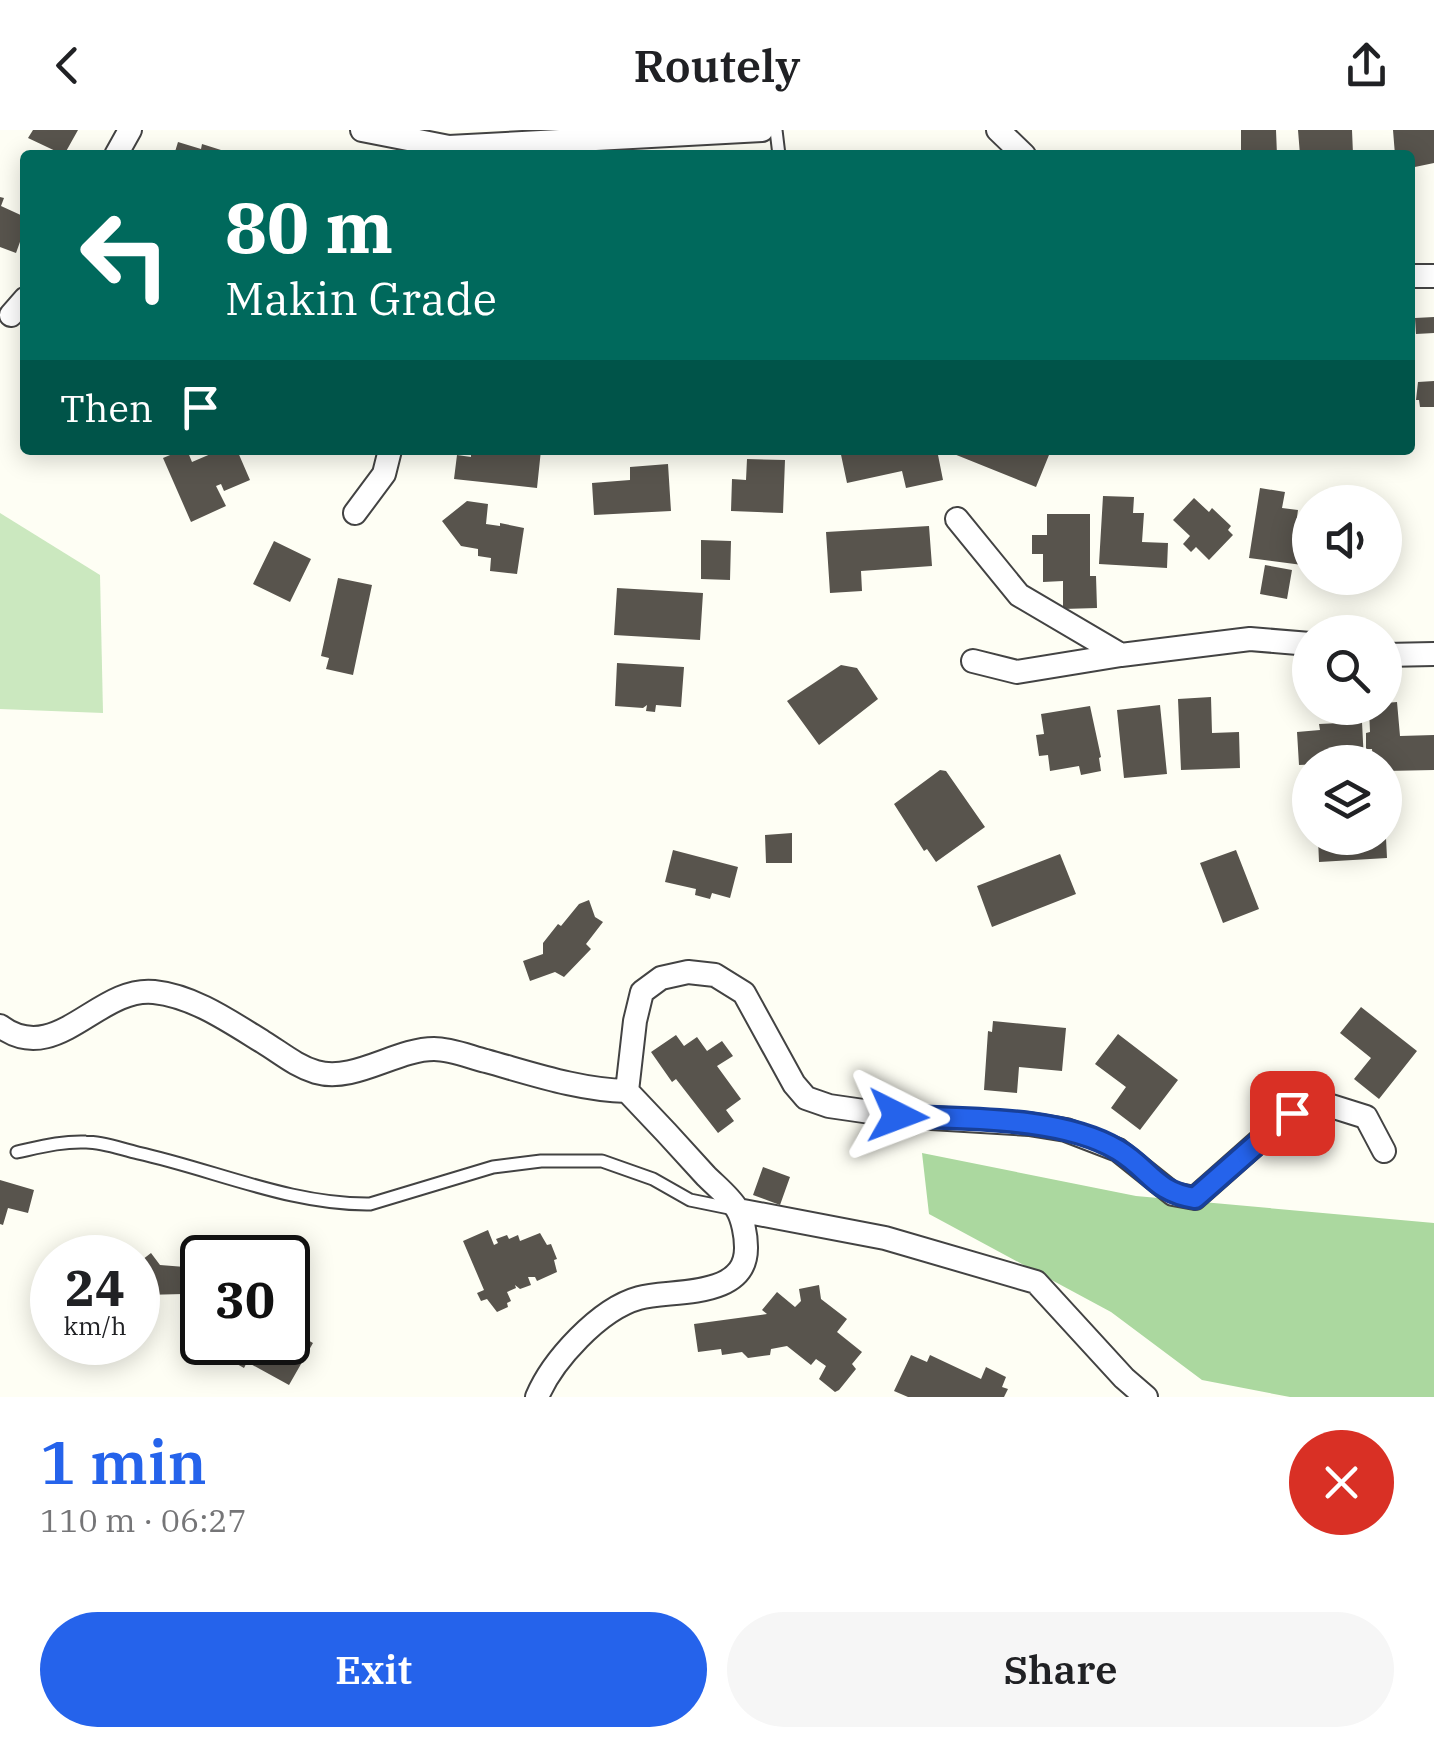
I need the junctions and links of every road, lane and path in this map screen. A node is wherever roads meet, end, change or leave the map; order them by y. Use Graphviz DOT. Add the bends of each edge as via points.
graph roads {
  1 [pos="362,130"];
  2 [pos="762,130"];
  3 [pos="998,130"];
  4 [pos="678,133"];
  5 [pos="578,135"];
  6 [pos="444,150"];
  7 [pos="456,150"];
  8 [pos="1019,150"];
  9 [pos="389,455"];
  10 [pos="355,512"];
  11 [pos="957,519"];
  12 [pos="1292,642"];
  13 [pos="1434,654"];
  14 [pos="1121,655"];
  15 [pos="1402,655"];
  16 [pos="973,661"];
  17 [pos="0,1026"];
  18 [pos="627,1091"];
  19 [pos="1384,1151"];
  20 [pos="17,1152"];
  21 [pos="738,1210"];
  22 [pos="536,1397"];
  23 [pos="1146,1397"];
  1 -- 6 [label="street"];
  2 -- 4 [label="street"];
  3 -- 8 [label="street"];
  4 -- 5 [label="street"];
  5 -- 7 [label="street"];
  9 -- 10 [label="street" via="384,474"];
  11 -- 14 [label="street" via="1018,596"];
  12 -- 14 [label="street" via="1250,638"];
  13 -- 15 [label="street"];
  14 -- 16 [label="street" via="1017,672"];
  17 -- 18 [label="street" via="28,1038 58,1034 145,991 180,995 320,1073 342,1074 438,1048 593,1090"];
  18 -- 19 [label="street" via="642,992 661,978 688,972 716,975 744,993 794,1084 806,1098 829,1106 1066,1130 1118,1150 1174,1194 1195,1198 1292,1113 1331,1106 1366,1117"];
  18 -- 21 [label="street"];
  20 -- 21 [label="lane" via="89,1142 277,1192 351,1204 493,1167 602,1161 690,1200"];
  21 -- 22 [label="street" via="746,1255 738,1269 720,1285 638,1298 603,1317 548,1372"];
  21 -- 23 [label="street" via="885,1238 1036,1282"];
}
